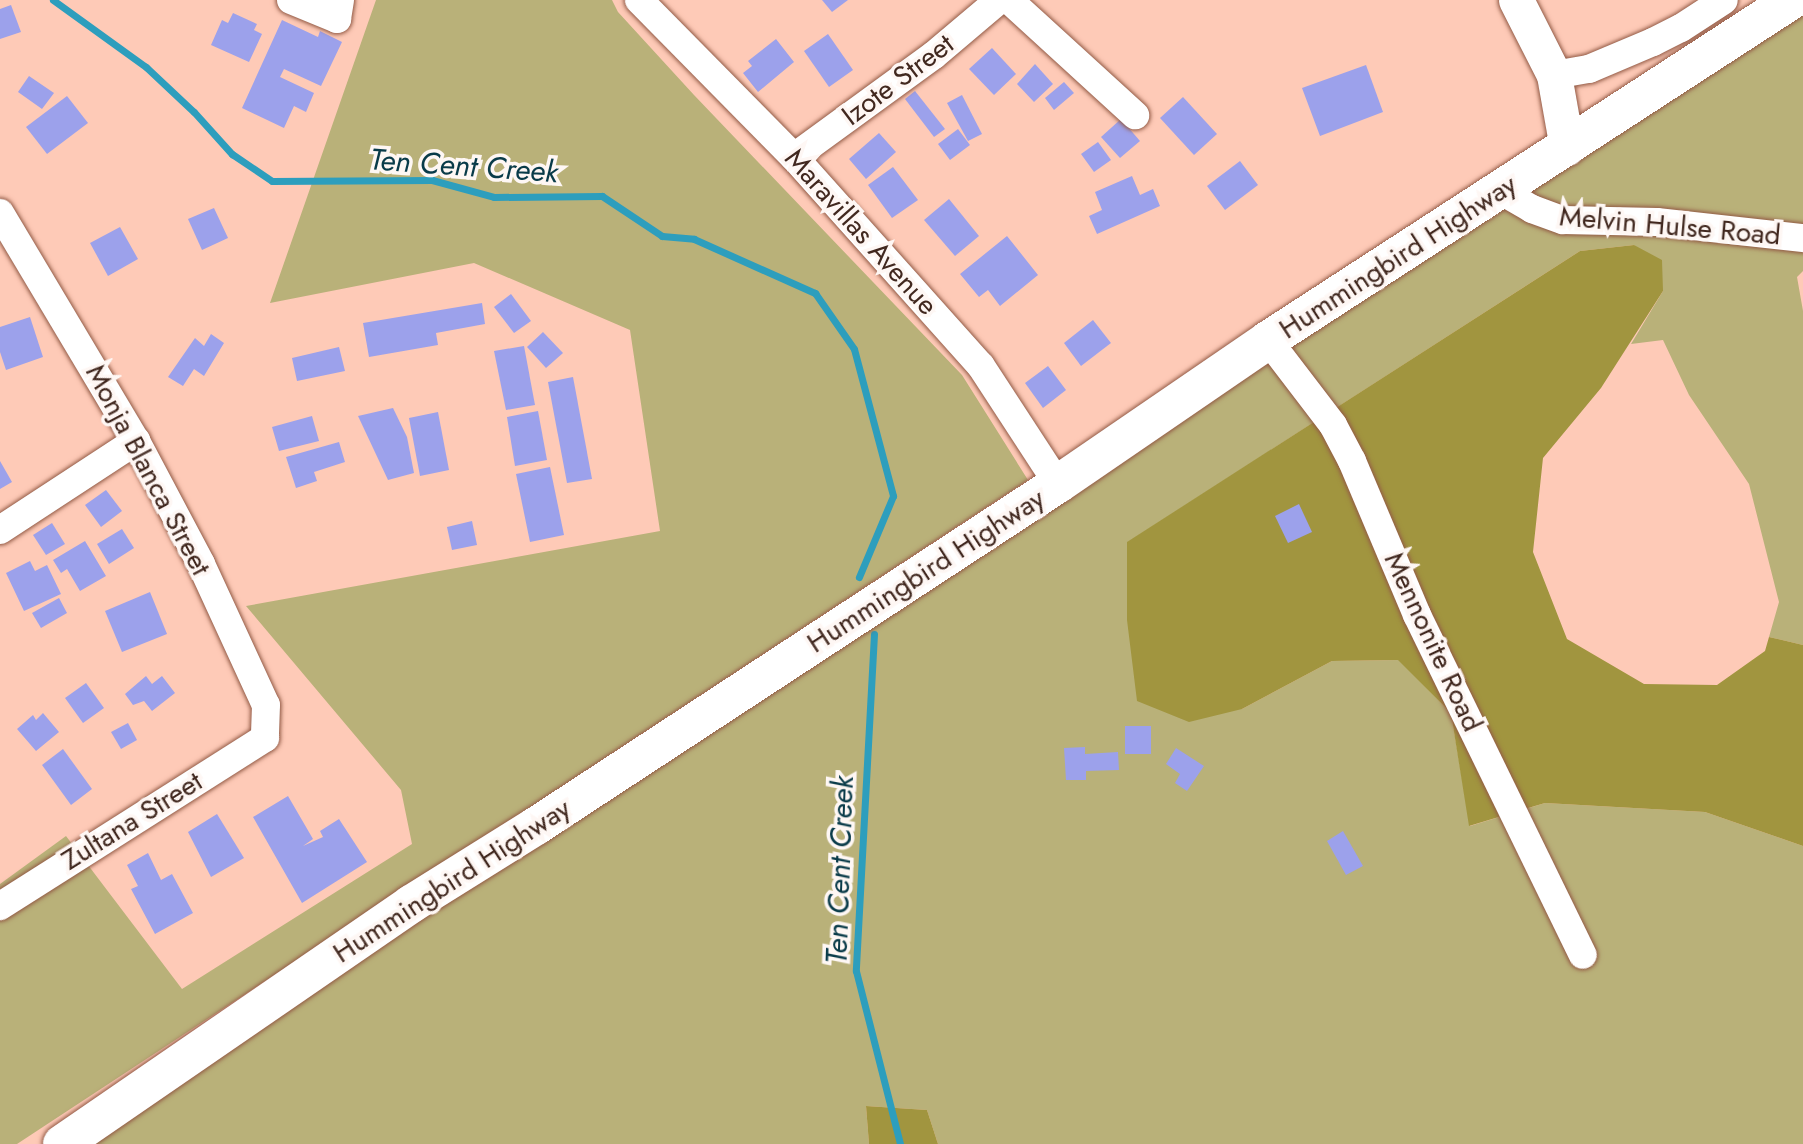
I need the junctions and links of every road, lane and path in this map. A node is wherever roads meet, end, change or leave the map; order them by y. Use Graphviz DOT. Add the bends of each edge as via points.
graph roads {
  1 [pos="291,0"];
  2 [pos="340,0"];
  3 [pos="639,0"];
  4 [pos="999,0"];
  5 [pos="1009,0"];
  6 [pos="1516,0"];
  7 [pos="1724,0"];
  8 [pos="1792,0"];
  9 [pos="1554,75"];
  10 [pos="1135,116"];
  11 [pos="1567,148"];
  12 [pos="794,157"];
  13 [pos="1501,191"];
  14 [pos="3,224"];
  15 [pos="1803,238"];
  16 [pos="1268,340"];
  17 [pos="136,441"];
  18 [pos="1058,484"];
  19 [pos="0,530"];
  20 [pos="265,738"];
  21 [pos="0,906"];
  22 [pos="1583,954"];
  23 [pos="62,1144"];
  1 -- 2 [label="street" via="337,19"];
  3 -- 12 [label="street, Maravillas Avenue"];
  4 -- 12 [label="street, Izote Street" via="934,55"];
  5 -- 10 [label="street"];
  6 -- 9 [label="street"];
  7 -- 9 [label="street" via="1653,42 1589,69"];
  8 -- 11 [label="main road, Hummingbird Highway"];
  9 -- 11 [label="street"];
  11 -- 13 [label="main road, Hummingbird Highway"];
  12 -- 18 [label="street, Maravillas Avenue" via="981,366"];
  13 -- 15 [label="street, Melvin Hulse Road" via="1563,220 1690,224"];
  13 -- 16 [label="main road, Hummingbird Highway"];
  14 -- 17 [label="street, Monja Blanca Street"];
  16 -- 18 [label="main road, Hummingbird Highway"];
  16 -- 22 [label="street, Mennonite Road" via="1334,425 1417,615"];
  17 -- 19 [label="street"];
  17 -- 20 [label="street, Monja Blanca Street" via="201,564 266,705"];
  18 -- 23 [label="main road, Hummingbird Highway" via="411,904"];
  20 -- 21 [label="street, Zultana Street"];
}
